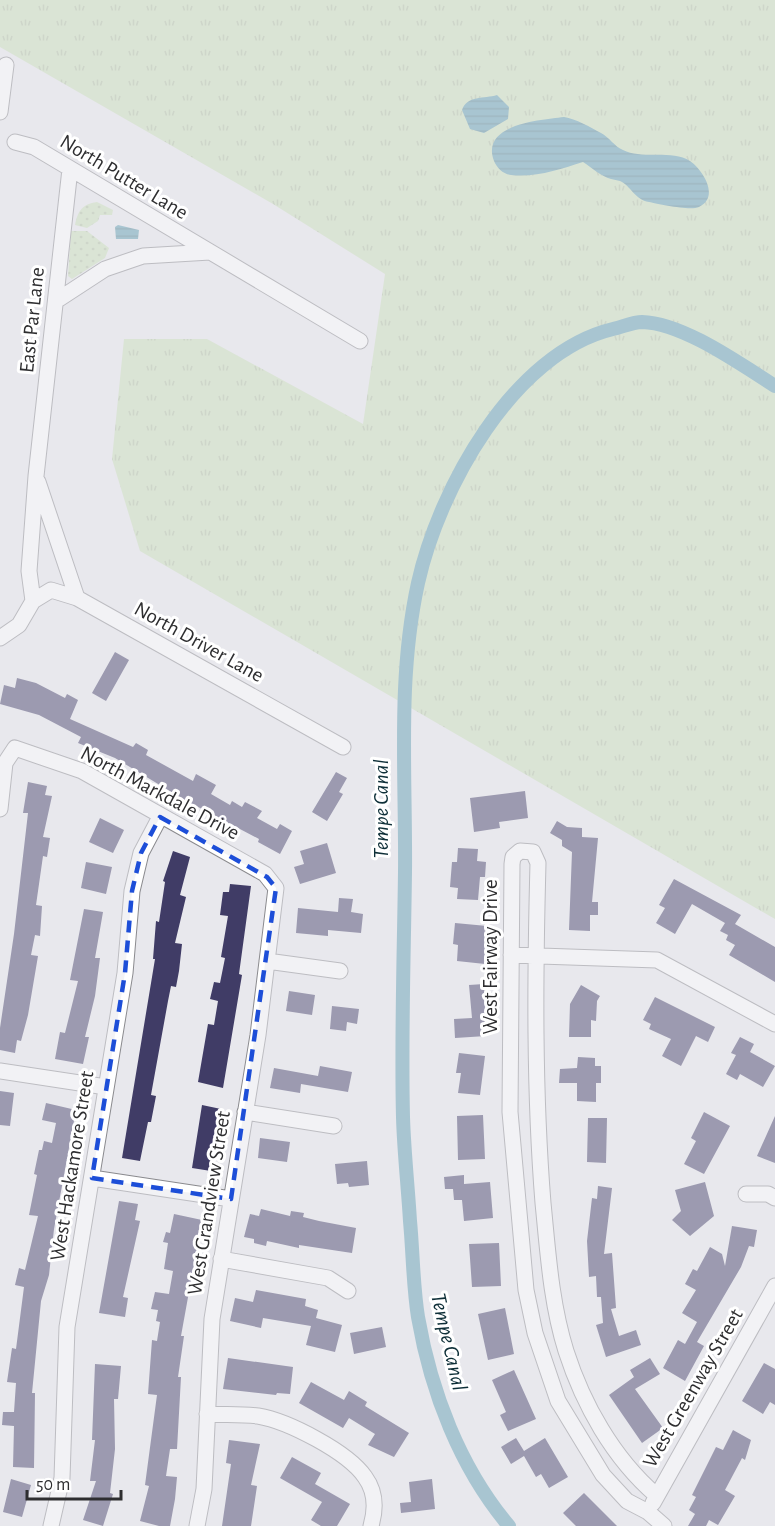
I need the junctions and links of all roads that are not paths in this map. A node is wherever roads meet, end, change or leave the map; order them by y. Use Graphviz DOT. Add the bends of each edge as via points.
graph roads {
  1 [pos="6,65"];
  2 [pos="0,112"];
  3 [pos="15,142"];
  4 [pos="70,169"];
  5 [pos="210,252"];
  6 [pos="56,301"];
  7 [pos="360,341"];
  8 [pos="36,476"];
  9 [pos="77,598"];
  10 [pos="33,601"];
  11 [pos="0,638"];
  12 [pos="343,747"];
  13 [pos="0,809"];
  14 [pos="160,817"];
  15 [pos="276,888"];
  16 [pos="511,955"];
  17 [pos="536,956"];
  18 [pos="267,961"];
  19 [pos="340,971"];
  20 [pos="775,1024"];
  21 [pos="0,1071"];
  22 [pos="106,1087"];
  23 [pos="245,1112"];
  24 [pos="334,1126"];
  25 [pos="92,1178"];
  26 [pos="746,1194"];
  27 [pos="775,1198"];
  28 [pos="231,1199"];
  29 [pos="221,1259"];
  30 [pos="775,1286"];
  31 [pos="348,1291"];
  32 [pos="207,1414"];
  33 [pos="657,1495"];
  34 [pos="648,1512"];
  35 [pos="373,1519"];
  36 [pos="51,1526"];
  37 [pos="197,1526"];
  38 [pos="664,1526"];
  1 -- 2 [label="street"];
  3 -- 4 [label="street, North Putter Lane" via="34,147"];
  4 -- 5 [label="street, North Putter Lane"];
  4 -- 6 [label="street, East Par Lane"];
  5 -- 6 [label="street, North Putter Lane" via="143,256 105,269"];
  5 -- 7 [label="street, North Putter Lane"];
  6 -- 8 [label="street, East Par Lane"];
  8 -- 9 [label="street, East Par Lane"];
  8 -- 10 [label="street, East Par Lane" via="29,571"];
  9 -- 10 [label="street, North Driver Lane" via="51,590"];
  9 -- 12 [label="street, North Driver Lane"];
  10 -- 11 [label="street" via="19,625"];
  13 -- 14 [label="street, North Markdale Drive" via="5,763 15,748 82,771"];
  14 -- 15 [label="street, North Markdale Drive" via="265,874"];
  14 -- 22 [label="street, West Hackamore Street" via="141,853 132,891 125,973"];
  15 -- 18 [label="street, West Grandview Street"];
  16 -- 17 [label="street"];
  16 -- 17 [label="street, West Fairway Drive" via="512,864 517,853 526,850 537,857 538,863"];
  16 -- 34 [label="street, West Fairway Drive" via="510,1112 526,1290 535,1334 558,1401 588,1452 627,1501"];
  17 -- 20 [label="street" via="657,960"];
  17 -- 33 [label="street, West Fairway Drive" via="537,1135 558,1322 574,1373 598,1423 624,1461"];
  18 -- 19 [label="street"];
  18 -- 23 [label="street, West Grandview Street"];
  21 -- 22 [label="street"];
  22 -- 25 [label="street, West Hackamore Street"];
  23 -- 24 [label="street"];
  23 -- 28 [label="street, West Grandview Street"];
  25 -- 28 [label="street"];
  25 -- 36 [label="street, West Hackamore Street" via="67,1327 62,1478"];
  26 -- 27 [label="street" via="768,1194"];
  28 -- 29 [label="street, West Grandview Street"];
  29 -- 31 [label="street" via="328,1278"];
  29 -- 32 [label="street, West Grandview Street" via="208,1357"];
  30 -- 33 [label="street, West Greenway Street"];
  32 -- 35 [label="street" via="258,1416 284,1423 353,1463 373,1492"];
  32 -- 37 [label="street, West Grandview Street" via="204,1489"];
  33 -- 34 [label="street, West Greenway Street"];
  34 -- 38 [label="street, West Fairway Drive"];
}
